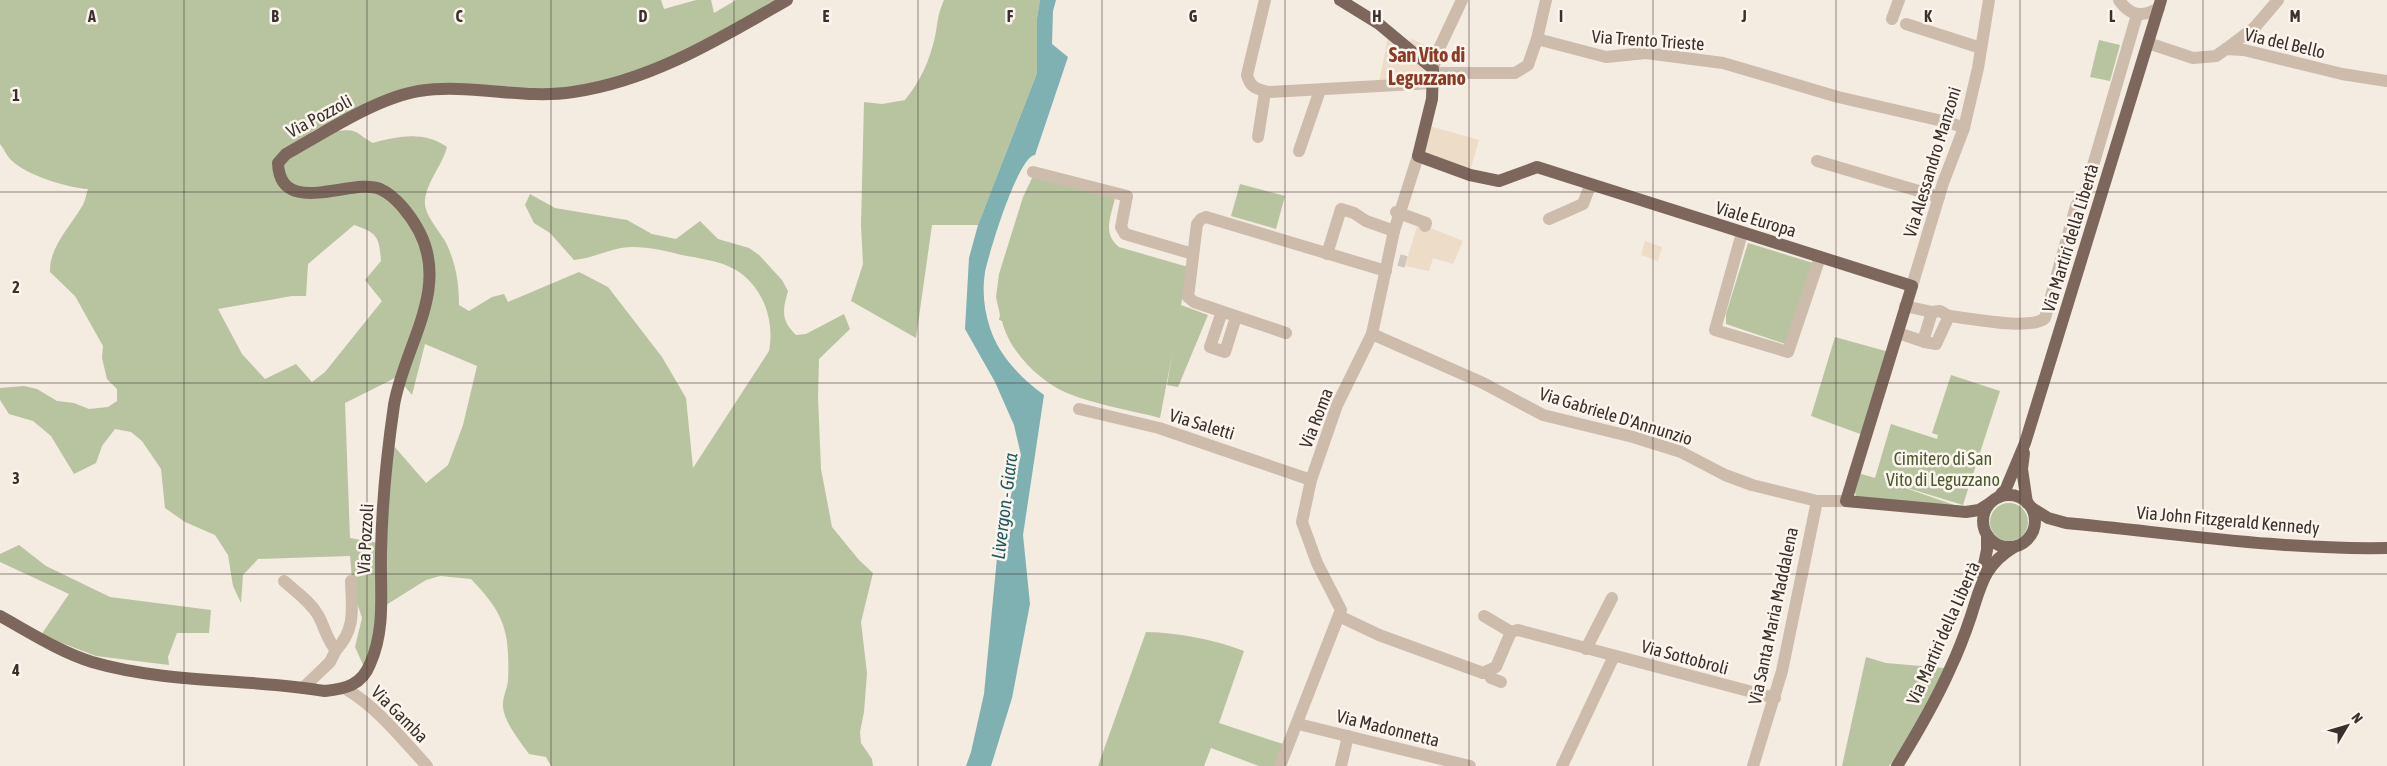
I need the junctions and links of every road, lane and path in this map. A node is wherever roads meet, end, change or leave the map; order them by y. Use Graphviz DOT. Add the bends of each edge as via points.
graph roads {
  1 [pos="788,0"];
  2 [pos="1265,0"];
  3 [pos="1340,0"];
  4 [pos="1462,0"];
  5 [pos="1546,0"];
  6 [pos="1899,0"];
  7 [pos="1989,0"];
  8 [pos="2118,0"];
  9 [pos="2278,0"];
  10 [pos="2160,4"];
  11 [pos="2137,15"];
  12 [pos="1892,19"];
  13 [pos="1906,24"];
  14 [pos="1537,40"];
  15 [pos="2148,43"];
  16 [pos="1981,48"];
  17 [pos="2226,49"];
  18 [pos="1433,75"];
  19 [pos="2387,82"];
  20 [pos="1320,90"];
  21 [pos="1265,92"];
  22 [pos="1964,128"];
  23 [pos="1258,137"];
  24 [pos="1299,151"];
  25 [pos="1418,156"];
  26 [pos="1817,161"];
  27 [pos="1033,172"];
  28 [pos="1590,186"];
  29 [pos="1938,197"];
  30 [pos="1398,213"];
  31 [pos="1549,219"];
  32 [pos="1425,226"];
  33 [pos="1394,231"];
  34 [pos="1742,233"];
  35 [pos="1193,254"];
  36 [pos="1327,254"];
  37 [pos="1820,257"];
  38 [pos="1386,271"];
  39 [pos="1912,286"];
  40 [pos="1906,306"];
  41 [pos="1222,312"];
  42 [pos="1932,312"];
  43 [pos="1948,316"];
  44 [pos="1236,317"];
  45 [pos="1286,333"];
  46 [pos="1898,333"];
  47 [pos="1372,334"];
  48 [pos="1925,342"];
  49 [pos="1079,409"];
  50 [pos="2025,443"];
  51 [pos="1311,480"];
  52 [pos="1995,500"];
  53 [pos="1817,501"];
  54 [pos="1846,501"];
  55 [pos="2030,506"];
  56 [pos="1948,511"];
  57 [pos="2066,523"];
  58 [pos="1986,532"];
  59 [pos="2033,533"];
  60 [pos="2014,547"];
  61 [pos="2387,548"];
  62 [pos="284,581"];
  63 [pos="351,581"];
  64 [pos="1981,581"];
  65 [pos="1612,598"];
  66 [pos="1340,613"];
  67 [pos="0,616"];
  68 [pos="1484,616"];
  69 [pos="1511,632"];
  70 [pos="1586,649"];
  71 [pos="336,650"];
  72 [pos="1614,656"];
  73 [pos="1488,672"];
  74 [pos="1501,682"];
  75 [pos="303,688"];
  76 [pos="346,689"];
  77 [pos="1775,698"];
  78 [pos="1298,724"];
  79 [pos="1348,736"];
  80 [pos="1427,761"];
  81 [pos="427,766"];
  82 [pos="1280,766"];
  83 [pos="1341,766"];
  84 [pos="1470,766"];
  85 [pos="1562,766"];
  86 [pos="1753,766"];
  87 [pos="1897,766"];
  1 -- 76 [label="main road, Via Pozzoli" via="711,44 642,74 574,92 418,91 365,111 286,154 278,163 278,174 284,182 308,195 369,187 381,190 411,217 427,250 430,268 427,306 403,370 390,437 382,518 381,623 377,647 361,679"];
  2 -- 21 [label="street" via="1247,75 1249,84"];
  3 -- 18 [label="main road" via="1380,24"];
  4 -- 18 [label="street" via="1437,52"];
  5 -- 14 [label="street"];
  6 -- 12 [label="street"];
  7 -- 16 [label="street, Via Alessandro Manzoni"];
  8 -- 11 [label="street"];
  9 -- 17 [label="street" via="2255,27"];
  10 -- 11 [label="street" via="2142,16"];
  10 -- 15 [label="main road, Via Martiri della Libertà"];
  11 -- 43 [label="street" via="2085,193 2076,206 2045,318 2040,323 2025,324"];
  13 -- 16 [label="street"];
  14 -- 18 [label="street" via="1528,65 1515,73 1481,71"];
  14 -- 22 [label="street, Via Trento Trieste" via="1606,57 1646,54 1723,63 1838,97"];
  15 -- 17 [label="street, Via del Bello" via="2193,58 2216,56"];
  15 -- 50 [label="main road, Via Martiri della Libertà"];
  16 -- 22 [label="street, Via Alessandro Manzoni"];
  17 -- 19 [label="street, Via del Bello" via="2244,50"];
  18 -- 20 [label="street"];
  18 -- 25 [label="main road, Via Roma" via="1432,100"];
  20 -- 21 [label="street"];
  20 -- 24 [label="street"];
  21 -- 23 [label="street"];
  22 -- 29 [label="street, Via Alessandro Manzoni"];
  25 -- 28 [label="main road, Viale Europa" via="1499,182 1537,167"];
  25 -- 30 [label="street, Via Roma"];
  26 -- 29 [label="street"];
  27 -- 35 [label="street" via="1126,196 1120,226 1125,234"];
  28 -- 31 [label="street" via="1583,204"];
  28 -- 34 [label="main road, Viale Europa"];
  29 -- 39 [label="street, Via Alessandro Manzoni"];
  30 -- 32 [label="street" via="1426,223"];
  30 -- 33 [label="street, Via Roma"];
  33 -- 36 [label="street" via="1341,209"];
  33 -- 38 [label="street, Via Roma"];
  34 -- 37 [label="main road, Viale Europa"];
  34 -- 37 [label="street" via="1715,330 1788,352"];
  35 -- 36 [label="street" via="1198,224 1206,217"];
  35 -- 41 [label="street" via="1188,297"];
  36 -- 38 [label="street"];
  37 -- 39 [label="main road, Viale Europa"];
  38 -- 47 [label="street, Via Roma"];
  39 -- 40 [label="main road, Via Alessandro Manzoni"];
  40 -- 42 [label="street"];
  40 -- 46 [label="main road, Via Alessandro Manzoni"];
  41 -- 44 [label="street"];
  41 -- 44 [label="street" via="1210,347 1225,352"];
  42 -- 43 [label="street" via="1940,311"];
  42 -- 48 [label="street"];
  43 -- 48 [label="street" via="1936,344"];
  44 -- 45 [label="street"];
  46 -- 48 [label="street"];
  46 -- 54 [label="main road, Via Alessandro Manzoni"];
  47 -- 51 [label="street, Via Roma" via="1337,405"];
  47 -- 53 [label="street, Via Gabriele D'Annunzio" via="1483,383 1543,415 1681,452 1752,485"];
  49 -- 51 [label="street, Via Saletti" via="1159,428"];
  50 -- 52 [label="main road, Via Martiri della Libertà" via="2007,486"];
  50 -- 55 [label="main road, Via Martiri della Libertà" via="2022,469"];
  51 -- 66 [label="street, Via Roma" via="1302,522"];
  52 -- 55 [label="main road" via="2014,496"];
  52 -- 56 [label="main road, Via Gabriele D'Annunzio" via="1972,512"];
  52 -- 58 [label="main road" via="1983,520"];
  53 -- 54 [label="street, Via Gabriele D'Annunzio"];
  53 -- 77 [label="street, Via Santa Maria Maddalena"];
  54 -- 56 [label="main road, Via Gabriele D'Annunzio"];
  55 -- 57 [label="main road, Via John Fitzgerald Kennedy" via="2048,518"];
  55 -- 59 [label="main road" via="2035,520"];
  56 -- 58 [label="main road, Via Gabriele D'Annunzio" via="1970,520"];
  57 -- 59 [label="main road, Via John Fitzgerald Kennedy"];
  57 -- 61 [label="main road, Via John Fitzgerald Kennedy" via="2270,543 2350,549"];
  58 -- 60 [label="main road" via="1997,544"];
  58 -- 64 [label="main road" via="1987,550"];
  59 -- 60 [label="main road" via="2028,540"];
  60 -- 64 [label="main road, Via Martiri della Libertà" via="1993,562"];
  62 -- 71 [label="street" via="311,605"];
  63 -- 71 [label="street, Via Pozzoli" via="353,622"];
  64 -- 87 [label="main road, Via Martiri della Libertà" via="1950,669"];
  65 -- 70 [label="street"];
  66 -- 73 [label="street" via="1385,637 1483,673"];
  66 -- 78 [label="street"];
  67 -- 75 [label="main road" via="82,658 125,670"];
  68 -- 69 [label="street, Via Sottobroli"];
  69 -- 70 [label="street, Via Sottobroli" via="1518,630"];
  69 -- 73 [label="street" via="1496,667"];
  70 -- 72 [label="street, Via Sottobroli"];
  71 -- 75 [label="street, Via Pozzoli" via="330,662"];
  72 -- 77 [label="street, Via Sottobroli"];
  72 -- 85 [label="street"];
  73 -- 74 [label="street" via="1491,678"];
  75 -- 76 [label="main road" via="325,692"];
  76 -- 81 [label="street, Via Gamba" via="384,721"];
  77 -- 86 [label="street, Via Santa Maria Maddalena"];
  78 -- 79 [label="street, Via Madonnetta"];
  78 -- 82 [label="street"];
  79 -- 80 [label="street, Via Madonnetta"];
  79 -- 83 [label="street"];
  80 -- 84 [label="street, Via Madonnetta"];
}
